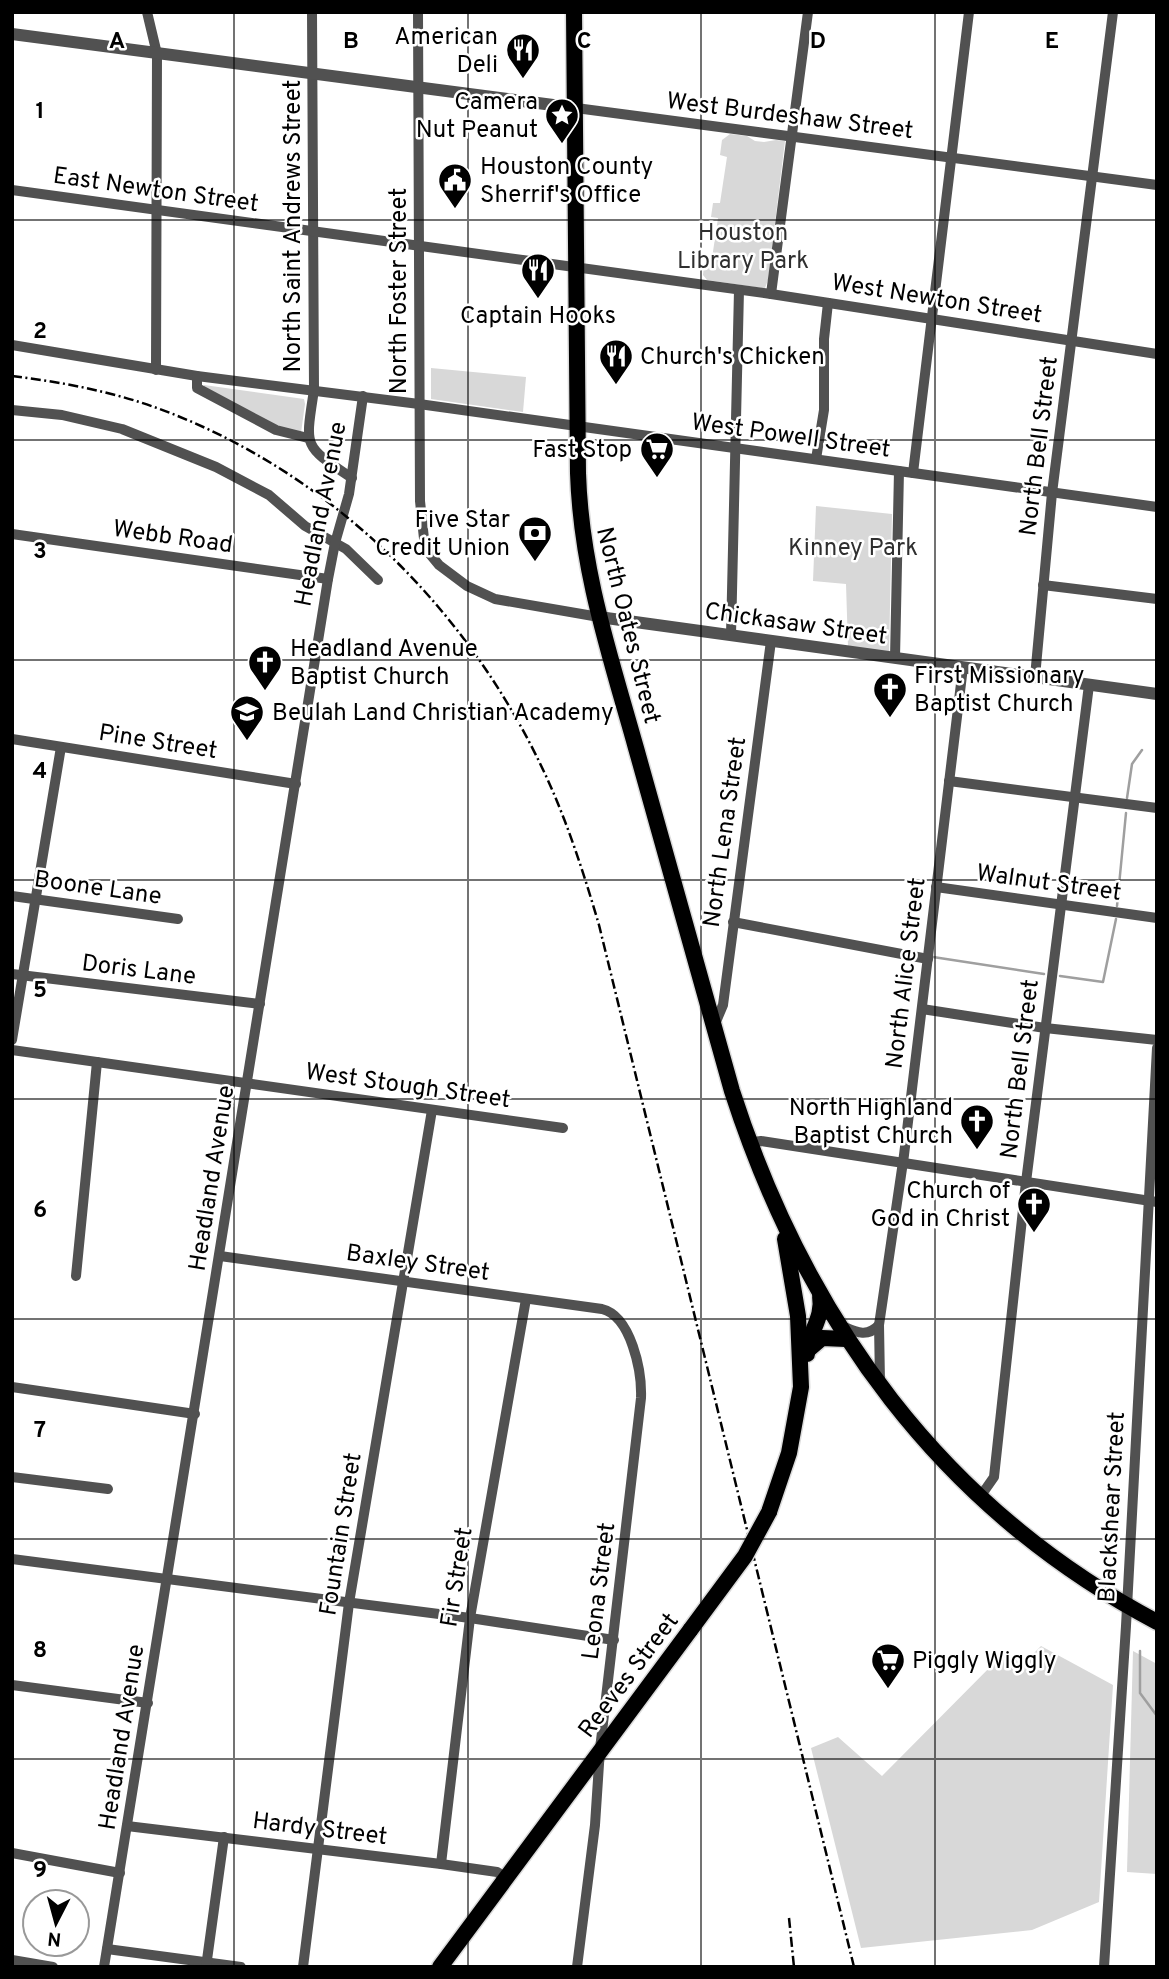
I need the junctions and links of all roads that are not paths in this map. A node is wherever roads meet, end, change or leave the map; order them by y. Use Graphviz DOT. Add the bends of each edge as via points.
graph roads {
  1 [pos="147,12"];
  2 [pos="312,12"];
  3 [pos="418,12"];
  4 [pos="574,12"];
  5 [pos="808,12"];
  6 [pos="969,12"];
  7 [pos="1113,12"];
  8 [pos="12,34"];
  9 [pos="157,54"];
  10 [pos="312,74"];
  11 [pos="419,88"];
  12 [pos="576,108"];
  13 [pos="792,136"];
  14 [pos="952,158"];
  15 [pos="1093,176"];
  16 [pos="1157,185"];
  17 [pos="12,190"];
  18 [pos="157,210"];
  19 [pos="313,232"];
  20 [pos="418,246"];
  21 [pos="577,269"];
  22 [pos="739,290"];
  23 [pos="771,294"];
  24 [pos="828,303"];
  25 [pos="932,319"];
  26 [pos="1071,341"];
  27 [pos="12,345"];
  28 [pos="1157,354"];
  29 [pos="156,370"];
  30 [pos="197,376"];
  31 [pos="314,390"];
  32 [pos="363,397"];
  33 [pos="419,404"];
  34 [pos="12,410"];
  35 [pos="577,427"];
  36 [pos="308,438"];
  37 [pos="736,449"];
  38 [pos="816,459"];
  39 [pos="899,471"];
  40 [pos="914,473"];
  41 [pos="352,478"];
  42 [pos="1052,493"];
  43 [pos="1157,508"];
  44 [pos="12,534"];
  45 [pos="335,543"];
  46 [pos="439,565"];
  47 [pos="328,579"];
  48 [pos="378,580"];
  49 [pos="1043,585"];
  50 [pos="1157,599"];
  51 [pos="599,617"];
  52 [pos="731,635"];
  53 [pos="771,641"];
  54 [pos="895,658"];
  55 [pos="963,667"];
  56 [pos="1035,677"];
  57 [pos="1089,685"];
  58 [pos="1157,694"];
  59 [pos="12,739"];
  60 [pos="61,747"];
  61 [pos="949,780"];
  62 [pos="296,784"];
  63 [pos="1074,798"];
  64 [pos="1157,808"];
  65 [pos="936,887"];
  66 [pos="12,896"];
  67 [pos="36,899"];
  68 [pos="1061,905"];
  69 [pos="1157,918"];
  70 [pos="178,919"];
  71 [pos="733,922"];
  72 [pos="928,959"];
  73 [pos="12,974"];
  74 [pos="24,975"];
  75 [pos="260,1004"];
  76 [pos="922,1009"];
  77 [pos="714,1027"];
  78 [pos="1045,1028"];
  79 [pos="12,1040"];
  80 [pos="1157,1040"];
  81 [pos="1157,1048"];
  82 [pos="12,1050"];
  83 [pos="97,1062"];
  84 [pos="248,1084"];
  85 [pos="432,1110"];
  86 [pos="563,1128"];
  87 [pos="748,1143"];
  88 [pos="902,1163"];
  89 [pos="1026,1182"];
  90 [pos="1153,1201"];
  91 [pos="784,1226"];
  92 [pos="220,1256"];
  93 [pos="76,1276"];
  94 [pos="403,1282"];
  95 [pos="526,1299"];
  96 [pos="611,1311"];
  97 [pos="831,1317"];
  98 [pos="879,1325"];
  99 [pos="800,1336"];
  100 [pos="807,1352"];
  101 [pos="880,1386"];
  102 [pos="12,1387"];
  103 [pos="801,1387"];
  104 [pos="195,1414"];
  105 [pos="12,1477"];
  106 [pos="108,1489"];
  107 [pos="980,1497"];
  108 [pos="12,1559"];
  109 [pos="168,1580"];
  110 [pos="349,1603"];
  111 [pos="1127,1606"];
  112 [pos="470,1618"];
  113 [pos="1157,1622"];
  114 [pos="614,1640"];
  115 [pos="12,1685"];
  116 [pos="148,1703"];
  117 [pos="600,1749"];
  118 [pos="127,1826"];
  119 [pos="224,1838"];
  120 [pos="318,1849"];
  121 [pos="12,1853"];
  122 [pos="441,1864"];
  123 [pos="120,1873"];
  124 [pos="506,1878"];
  125 [pos="107,1949"];
  126 [pos="12,1960"];
  127 [pos="206,1964"];
  128 [pos="53,1967"];
  129 [pos="104,1967"];
  130 [pos="241,1967"];
  131 [pos="303,1967"];
  132 [pos="440,1967"];
  133 [pos="578,1967"];
  134 [pos="1104,1967"];
  1 -- 9 [label="street"];
  2 -- 10 [label="street, North Saint Andrews Street"];
  3 -- 11 [label="street, North Foster Street"];
  4 -- 12 [label="main road, North Oates Street"];
  5 -- 13 [label="street"];
  6 -- 14 [label="street"];
  7 -- 15 [label="street, North Bell Street"];
  8 -- 9 [label="street, West Burdeshaw Street"];
  9 -- 10 [label="street, West Burdeshaw Street"];
  9 -- 18 [label="street"];
  10 -- 11 [label="street, West Burdeshaw Street"];
  10 -- 19 [label="street, North Saint Andrews Street"];
  11 -- 12 [label="street, West Burdeshaw Street"];
  11 -- 20 [label="street, North Foster Street"];
  12 -- 13 [label="street, West Burdeshaw Street"];
  12 -- 21 [label="main road, North Oates Street"];
  13 -- 14 [label="street, West Burdeshaw Street"];
  13 -- 23 [label="street"];
  14 -- 15 [label="street, West Burdeshaw Street"];
  14 -- 25 [label="street"];
  15 -- 16 [label="street, West Burdeshaw Street"];
  15 -- 26 [label="street, North Bell Street"];
  17 -- 18 [label="street, East Newton Street"];
  18 -- 19 [label="street, East Newton Street"];
  18 -- 29 [label="street"];
  19 -- 20 [label="street, East Newton Street"];
  19 -- 31 [label="street, North Saint Andrews Street"];
  20 -- 21 [label="street, West Newton Street"];
  20 -- 33 [label="street, North Foster Street"];
  21 -- 22 [label="street, West Newton Street"];
  21 -- 35 [label="main road, North Oates Street"];
  22 -- 23 [label="street, West Newton Street"];
  22 -- 37 [label="street"];
  23 -- 24 [label="street, West Newton Street"];
  24 -- 25 [label="street, West Newton Street"];
  24 -- 38 [label="street" via="824,410"];
  25 -- 26 [label="street, West Newton Street"];
  25 -- 40 [label="street"];
  26 -- 28 [label="street, West Newton Street"];
  26 -- 42 [label="street, North Bell Street"];
  27 -- 29 [label="street, West Powell Street"];
  29 -- 30 [label="street, West Powell Street"];
  30 -- 31 [label="street, West Powell Street"];
  30 -- 36 [label="street" via="197,388 276,430"];
  31 -- 32 [label="street, West Powell Street"];
  31 -- 36 [label="street, North Saint Andrews Street"];
  32 -- 33 [label="street, West Powell Street"];
  32 -- 41 [label="street, Headland Avenue"];
  33 -- 35 [label="street, West Powell Street"];
  33 -- 46 [label="street, North Foster Street" via="421,521 425,548"];
  34 -- 45 [label="street" via="62,415 122,429 172,448 253,485"];
  35 -- 37 [label="street, West Powell Street"];
  35 -- 51 [label="main road, North Oates Street" via="580,523"];
  36 -- 41 [label="street" via="317,453"];
  37 -- 38 [label="street, West Powell Street"];
  37 -- 52 [label="street"];
  38 -- 39 [label="street, West Powell Street"];
  39 -- 40 [label="street, West Powell Street"];
  39 -- 54 [label="street"];
  40 -- 42 [label="street, West Powell Street"];
  41 -- 45 [label="street, Headland Avenue"];
  42 -- 43 [label="street, West Powell Street"];
  42 -- 49 [label="street, North Bell Street"];
  44 -- 47 [label="street, Webb Road"];
  45 -- 47 [label="street, Headland Avenue"];
  45 -- 48 [label="street"];
  46 -- 51 [label="street, Chickasaw Street" via="467,586 495,598"];
  47 -- 62 [label="street, Headland Avenue"];
  49 -- 50 [label="street"];
  49 -- 56 [label="street, North Bell Street"];
  51 -- 52 [label="street, Chickasaw Street"];
  51 -- 77 [label="main road, North Oates Street"];
  52 -- 53 [label="street, Chickasaw Street"];
  53 -- 54 [label="street, Chickasaw Street"];
  53 -- 71 [label="street, North Lena Street"];
  54 -- 55 [label="street, Chickasaw Street"];
  55 -- 56 [label="street, Chickasaw Street"];
  55 -- 61 [label="street, North Alice Street"];
  56 -- 57 [label="street, Chickasaw Street"];
  57 -- 58 [label="street, Chickasaw Street"];
  57 -- 63 [label="street, North Bell Street"];
  59 -- 60 [label="street, Pine Street"];
  60 -- 62 [label="street, Pine Street"];
  60 -- 67 [label="street"];
  61 -- 63 [label="street"];
  61 -- 65 [label="street, North Alice Street"];
  62 -- 75 [label="street, Headland Avenue"];
  63 -- 64 [label="street"];
  63 -- 68 [label="street, North Bell Street"];
  65 -- 68 [label="street, Walnut Street"];
  65 -- 72 [label="street, North Alice Street"];
  66 -- 67 [label="street, Boone Lane"];
  67 -- 70 [label="street, Boone Lane"];
  67 -- 74 [label="street"];
  68 -- 69 [label="street, Walnut Street"];
  68 -- 78 [label="street, North Bell Street"];
  71 -- 72 [label="street"];
  71 -- 77 [label="street, North Lena Street" via="723,1005"];
  72 -- 76 [label="street, North Alice Street"];
  73 -- 74 [label="street, Doris Lane"];
  74 -- 75 [label="street, Doris Lane"];
  74 -- 79 [label="street"];
  75 -- 84 [label="street, Headland Avenue"];
  76 -- 78 [label="street"];
  76 -- 88 [label="street, North Alice Street"];
  77 -- 87 [label="main road, North Oates Street"];
  78 -- 80 [label="street"];
  78 -- 89 [label="street, North Bell Street"];
  81 -- 90 [label="street, Blackshear Street"];
  82 -- 83 [label="street, West Stough Street"];
  83 -- 84 [label="street, West Stough Street"];
  83 -- 93 [label="street"];
  84 -- 85 [label="street, West Stough Street"];
  84 -- 92 [label="street, Headland Avenue"];
  85 -- 86 [label="street, West Stough Street"];
  85 -- 94 [label="street, Fountain Street"];
  87 -- 88 [label="street" via="761,1141"];
  87 -- 91 [label="main road, North Oates Street"];
  88 -- 89 [label="street"];
  88 -- 98 [label="street, North Alice Street"];
  89 -- 90 [label="street"];
  89 -- 107 [label="street, North Bell Street" via="994,1477"];
  90 -- 111 [label="street, Blackshear Street"];
  91 -- 97 [label="main road"];
  91 -- 99 [label="main road, Reeves Street"];
  92 -- 94 [label="street, Baxley Street"];
  92 -- 104 [label="street, Headland Avenue"];
  94 -- 95 [label="street, Baxley Street"];
  94 -- 110 [label="street, Fountain Street"];
  95 -- 96 [label="street, Baxley Street"];
  95 -- 112 [label="street, Fir Street"];
  96 -- 114 [label="street, Leona Street" via="627,1331 642,1387"];
  97 -- 98 [label="street" via="863,1334"];
  97 -- 99 [label="main road" via="812,1314"];
  97 -- 100 [label="main road" via="821,1338"];
  97 -- 100 [label="main road, Reeves Street" via="808,1343"];
  97 -- 101 [label="main road"];
  98 -- 101 [label="street, North Alice Street"];
  99 -- 103 [label="main road, Reeves Street"];
  100 -- 103 [label="main road, Reeves Street"];
  101 -- 107 [label="main road"];
  102 -- 104 [label="street"];
  103 -- 117 [label="main road, Reeves Street, bridge" via="789,1453 769,1512 745,1556"];
  104 -- 109 [label="street, Headland Avenue"];
  105 -- 106 [label="street"];
  107 -- 111 [label="main road" via="1040,1547"];
  108 -- 109 [label="street"];
  109 -- 110 [label="street"];
  109 -- 116 [label="street, Headland Avenue"];
  110 -- 112 [label="street"];
  110 -- 120 [label="street, Fountain Street"];
  111 -- 113 [label="main road"];
  111 -- 134 [label="street, Blackshear Street"];
  112 -- 114 [label="street"];
  112 -- 122 [label="street, Fir Street"];
  114 -- 117 [label="street, Leona Street"];
  115 -- 116 [label="street"];
  116 -- 118 [label="street, Headland Avenue"];
  117 -- 124 [label="main road, Reeves Street"];
  117 -- 133 [label="street, Leona Street"];
  118 -- 119 [label="street, Hardy Street"];
  118 -- 123 [label="street, Headland Avenue"];
  119 -- 120 [label="street, Hardy Street"];
  119 -- 127 [label="street"];
  120 -- 122 [label="street, Hardy Street"];
  120 -- 131 [label="street, Fountain Street"];
  121 -- 123 [label="street"];
  122 -- 124 [label="street, Hardy Street" via="497,1872"];
  123 -- 125 [label="street, Headland Avenue"];
  124 -- 132 [label="main road, Reeves Street"];
  125 -- 127 [label="street"];
  125 -- 129 [label="street, Headland Avenue"];
  126 -- 128 [label="street"];
  127 -- 130 [label="street"];
}
